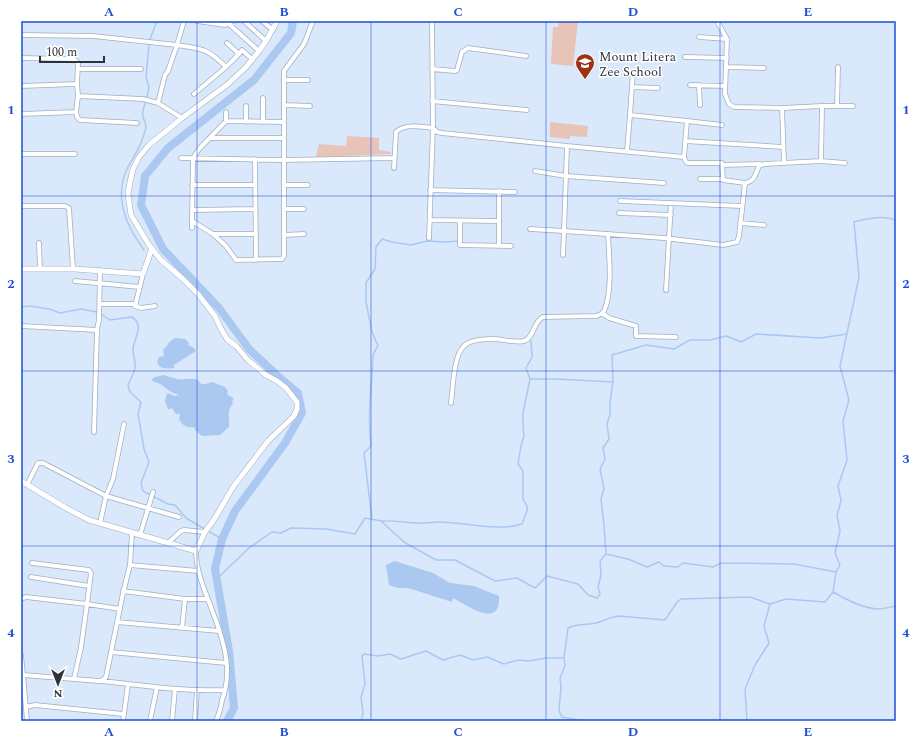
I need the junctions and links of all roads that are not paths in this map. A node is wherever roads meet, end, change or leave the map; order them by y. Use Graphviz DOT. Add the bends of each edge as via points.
graph roads {
  1 [pos="184,21"];
  2 [pos="197,21"];
  3 [pos="233,21"];
  4 [pos="244,21"];
  5 [pos="262,21"];
  6 [pos="277,21"];
  7 [pos="313,21"];
  8 [pos="432,21"];
  9 [pos="717,21"];
  10 [pos="229,24"];
  11 [pos="273,30"];
  12 [pos="21,35"];
  13 [pos="699,38"];
  14 [pos="727,39"];
  15 [pos="266,41"];
  16 [pos="227,43"];
  17 [pos="177,45"];
  18 [pos="259,52"];
  19 [pos="239,54"];
  20 [pos="526,56"];
  21 [pos="685,56"];
  22 [pos="21,58"];
  23 [pos="727,58"];
  24 [pos="252,59"];
  25 [pos="226,67"];
  26 [pos="727,67"];
  27 [pos="838,67"];
  28 [pos="764,68"];
  29 [pos="79,69"];
  30 [pos="141,69"];
  31 [pos="432,70"];
  32 [pos="633,72"];
  33 [pos="284,80"];
  34 [pos="308,80"];
  35 [pos="77,84"];
  36 [pos="690,84"];
  37 [pos="699,85"];
  38 [pos="21,86"];
  39 [pos="725,86"];
  40 [pos="632,87"];
  41 [pos="658,88"];
  42 [pos="194,94"];
  43 [pos="78,96"];
  44 [pos="263,98"];
  45 [pos="432,101"];
  46 [pos="158,103"];
  47 [pos="700,105"];
  48 [pos="246,106"];
  49 [pos="284,106"];
  50 [pos="310,106"];
  51 [pos="822,106"];
  52 [pos="837,106"];
  53 [pos="853,106"];
  54 [pos="782,108"];
  55 [pos="527,110"];
  56 [pos="76,112"];
  57 [pos="226,112"];
  58 [pos="21,114"];
  59 [pos="630,115"];
  60 [pos="182,118"];
  61 [pos="687,121"];
  62 [pos="136,122"];
  63 [pos="226,122"];
  64 [pos="246,122"];
  65 [pos="263,122"];
  66 [pos="284,122"];
  67 [pos="722,125"];
  68 [pos="433,128"];
  69 [pos="210,138"];
  70 [pos="284,138"];
  71 [pos="685,141"];
  72 [pos="567,146"];
  73 [pos="783,146"];
  74 [pos="627,151"];
  75 [pos="21,154"];
  76 [pos="75,154"];
  77 [pos="684,157"];
  78 [pos="181,158"];
  79 [pos="193,158"];
  80 [pos="395,158"];
  81 [pos="255,159"];
  82 [pos="283,160"];
  83 [pos="821,161"];
  84 [pos="784,163"];
  85 [pos="845,163"];
  86 [pos="761,164"];
  87 [pos="722,165"];
  88 [pos="394,168"];
  89 [pos="535,171"];
  90 [pos="566,176"];
  91 [pos="700,179"];
  92 [pos="723,179"];
  93 [pos="664,183"];
  94 [pos="745,183"];
  95 [pos="192,185"];
  96 [pos="255,185"];
  97 [pos="284,185"];
  98 [pos="308,185"];
  99 [pos="430,190"];
  100 [pos="499,191"];
  101 [pos="515,192"];
  102 [pos="620,201"];
  103 [pos="671,203"];
  104 [pos="21,206"];
  105 [pos="742,206"];
  106 [pos="255,209"];
  107 [pos="304,209"];
  108 [pos="192,210"];
  109 [pos="284,210"];
  110 [pos="619,213"];
  111 [pos="671,215"];
  112 [pos="430,220"];
  113 [pos="460,220"];
  114 [pos="192,221"];
  115 [pos="499,221"];
  116 [pos="740,223"];
  117 [pos="764,225"];
  118 [pos="192,228"];
  119 [pos="530,229"];
  120 [pos="564,231"];
  121 [pos="213,234"];
  122 [pos="256,234"];
  123 [pos="284,234"];
  124 [pos="304,234"];
  125 [pos="608,234"];
  126 [pos="429,238"];
  127 [pos="668,238"];
  128 [pos="38,243"];
  129 [pos="499,246"];
  130 [pos="511,246"];
  131 [pos="152,248"];
  132 [pos="564,255"];
  133 [pos="256,260"];
  134 [pos="21,269"];
  135 [pos="40,269"];
  136 [pos="73,269"];
  137 [pos="100,270"];
  138 [pos="143,274"];
  139 [pos="74,281"];
  140 [pos="99,283"];
  141 [pos="140,287"];
  142 [pos="666,290"];
  143 [pos="136,304"];
  144 [pos="100,306"];
  145 [pos="155,306"];
  146 [pos="602,313"];
  147 [pos="21,326"];
  148 [pos="98,330"];
  149 [pos="676,337"];
  150 [pos="451,403"];
  151 [pos="124,424"];
  152 [pos="94,432"];
  153 [pos="21,482"];
  154 [pos="27,486"];
  155 [pos="153,492"];
  156 [pos="106,496"];
  157 [pos="147,507"];
  158 [pos="179,517"];
  159 [pos="100,523"];
  160 [pos="206,530"];
  161 [pos="132,533"];
  162 [pos="140,535"];
  163 [pos="169,542"];
  164 [pos="196,551"];
  165 [pos="32,563"];
  166 [pos="130,565"];
  167 [pos="198,571"];
  168 [pos="31,577"];
  169 [pos="89,586"];
  170 [pos="123,591"];
  171 [pos="21,599"];
  172 [pos="185,599"];
  173 [pos="208,599"];
  174 [pos="87,604"];
  175 [pos="120,609"];
  176 [pos="117,622"];
  177 [pos="182,628"];
  178 [pos="219,631"];
  179 [pos="111,652"];
  180 [pos="21,655"];
  181 [pos="226,663"];
  182 [pos="22,675"];
  183 [pos="74,679"];
  184 [pos="99,681"];
  185 [pos="128,684"];
  186 [pos="157,687"];
  187 [pos="175,689"];
  188 [pos="197,690"];
  189 [pos="225,690"];
  190 [pos="26,707"];
  191 [pos="123,714"];
  192 [pos="27,721"];
  193 [pos="123,721"];
  194 [pos="150,721"];
  195 [pos="172,721"];
  196 [pos="196,721"];
  197 [pos="216,721"];
  1 -- 17 [label="street"];
  2 -- 10 [label="street"];
  3 -- 10 [label="street"];
  4 -- 15 [label="street"];
  5 -- 11 [label="street"];
  6 -- 11 [label="street"];
  7 -- 33 [label="street" via="304,44 284,71"];
  8 -- 31 [label="street"];
  9 -- 14 [label="street"];
  10 -- 18 [label="street"];
  11 -- 15 [label="street"];
  12 -- 17 [label="street" via="93,36"];
  13 -- 14 [label="street"];
  14 -- 23 [label="street"];
  15 -- 18 [label="street"];
  16 -- 19 [label="street"];
  17 -- 25 [label="street" via="208,51"];
  17 -- 46 [label="street" via="165,75"];
  18 -- 24 [label="street"];
  19 -- 24 [label="street" via="242,50"];
  19 -- 25 [label="street"];
  20 -- 31 [label="street" via="468,48 462,52 457,70"];
  21 -- 23 [label="street"];
  22 -- 29 [label="street" via="74,59"];
  23 -- 26 [label="street"];
  24 -- 60 [label="street" via="228,84"];
  25 -- 42 [label="street"];
  26 -- 28 [label="street"];
  26 -- 39 [label="street"];
  27 -- 52 [label="street"];
  29 -- 30 [label="street"];
  29 -- 35 [label="street"];
  31 -- 45 [label="street"];
  32 -- 40 [label="street"];
  33 -- 34 [label="street"];
  33 -- 49 [label="street"];
  35 -- 38 [label="street"];
  35 -- 43 [label="street"];
  36 -- 37 [label="street"];
  37 -- 39 [label="street"];
  37 -- 47 [label="street"];
  39 -- 54 [label="street" via="727,101 731,106"];
  40 -- 41 [label="street"];
  40 -- 59 [label="street"];
  43 -- 46 [label="street" via="145,99"];
  43 -- 56 [label="street"];
  44 -- 65 [label="street"];
  45 -- 55 [label="street"];
  45 -- 68 [label="street"];
  46 -- 60 [label="street"];
  48 -- 64 [label="street"];
  49 -- 50 [label="street"];
  49 -- 66 [label="street"];
  51 -- 52 [label="street"];
  51 -- 54 [label="street"];
  51 -- 83 [label="street"];
  52 -- 53 [label="street"];
  54 -- 73 [label="street"];
  56 -- 58 [label="street"];
  56 -- 62 [label="street" via="80,120"];
  57 -- 63 [label="street"];
  59 -- 61 [label="street"];
  59 -- 74 [label="street"];
  60 -- 131 [label="street" via="149,145 133,169 128,194 131,214"];
  61 -- 67 [label="street"];
  61 -- 71 [label="street"];
  63 -- 64 [label="street"];
  63 -- 69 [label="street"];
  64 -- 65 [label="street"];
  65 -- 66 [label="street"];
  66 -- 70 [label="street"];
  68 -- 72 [label="street" via="442,133"];
  68 -- 80 [label="street" via="401,128 396,132"];
  68 -- 99 [label="street"];
  69 -- 70 [label="street"];
  69 -- 79 [label="street"];
  70 -- 82 [label="street"];
  71 -- 73 [label="street"];
  71 -- 77 [label="street"];
  72 -- 74 [label="street"];
  72 -- 90 [label="street"];
  73 -- 84 [label="street"];
  74 -- 77 [label="street"];
  75 -- 76 [label="street"];
  77 -- 87 [label="street" via="688,163"];
  78 -- 79 [label="street"];
  79 -- 81 [label="street"];
  79 -- 95 [label="street"];
  80 -- 82 [label="street"];
  80 -- 88 [label="street"];
  81 -- 82 [label="street"];
  81 -- 96 [label="street"];
  82 -- 97 [label="street"];
  83 -- 84 [label="street"];
  83 -- 85 [label="street"];
  84 -- 86 [label="street"];
  86 -- 87 [label="street"];
  86 -- 94 [label="street" via="755,178"];
  87 -- 92 [label="street"];
  89 -- 90 [label="street"];
  90 -- 93 [label="street"];
  90 -- 120 [label="street"];
  91 -- 92 [label="street"];
  92 -- 94 [label="street"];
  94 -- 105 [label="street"];
  95 -- 96 [label="street"];
  95 -- 108 [label="street"];
  96 -- 106 [label="street"];
  97 -- 98 [label="street"];
  97 -- 109 [label="street"];
  99 -- 100 [label="street"];
  99 -- 112 [label="street"];
  100 -- 101 [label="street"];
  100 -- 115 [label="street"];
  102 -- 103 [label="street"];
  103 -- 105 [label="street"];
  103 -- 111 [label="street"];
  104 -- 136 [label="street" via="69,208"];
  105 -- 116 [label="street"];
  106 -- 108 [label="street"];
  106 -- 122 [label="street"];
  107 -- 109 [label="street"];
  108 -- 114 [label="street"];
  109 -- 123 [label="street"];
  110 -- 111 [label="street"];
  111 -- 127 [label="street"];
  112 -- 113 [label="street"];
  112 -- 126 [label="street"];
  113 -- 115 [label="street"];
  113 -- 129 [label="street" via="460,245"];
  114 -- 118 [label="street"];
  114 -- 121 [label="street"];
  115 -- 129 [label="street"];
  116 -- 117 [label="street"];
  116 -- 127 [label="street" via="739,236 733,244 710,244"];
  119 -- 120 [label="street"];
  120 -- 125 [label="street"];
  120 -- 132 [label="street"];
  121 -- 122 [label="street"];
  121 -- 133 [label="street" via="235,259"];
  122 -- 133 [label="street"];
  123 -- 124 [label="street"];
  123 -- 133 [label="street" via="283,258"];
  125 -- 127 [label="street"];
  125 -- 146 [label="street" via="610,277"];
  127 -- 142 [label="street"];
  128 -- 135 [label="street"];
  129 -- 130 [label="street"];
  131 -- 138 [label="street"];
  131 -- 160 [label="street" via="161,260 198,294 215,316 227,339 266,376 286,388 297,402 294,416 268,441 241,475"];
  134 -- 135 [label="street"];
  135 -- 136 [label="street"];
  136 -- 137 [label="street"];
  137 -- 138 [label="street"];
  137 -- 140 [label="street"];
  138 -- 141 [label="street"];
  139 -- 140 [label="street"];
  140 -- 141 [label="street"];
  140 -- 144 [label="street"];
  141 -- 143 [label="street"];
  143 -- 144 [label="street"];
  143 -- 145 [label="street" via="136,308"];
  144 -- 148 [label="street"];
  146 -- 149 [label="street" via="609,318 636,326 636,336"];
  146 -- 150 [label="street" via="596,316 542,318 537,322 529,338 518,342 496,339 468,344 463,347 458,358"];
  147 -- 148 [label="street"];
  148 -- 152 [label="street"];
  151 -- 156 [label="street" via="113,479"];
  153 -- 154 [label="street"];
  154 -- 156 [label="street" via="38,463 42,462"];
  154 -- 159 [label="street" via="89,520"];
  155 -- 157 [label="street"];
  156 -- 157 [label="street"];
  156 -- 159 [label="street"];
  157 -- 158 [label="street"];
  157 -- 162 [label="street"];
  159 -- 161 [label="street"];
  160 -- 163 [label="street" via="184,530"];
  160 -- 164 [label="street"];
  161 -- 162 [label="street"];
  161 -- 166 [label="street"];
  162 -- 163 [label="street"];
  163 -- 164 [label="street"];
  164 -- 167 [label="street"];
  165 -- 169 [label="street" via="88,569 91,573"];
  166 -- 167 [label="street"];
  166 -- 170 [label="street"];
  167 -- 173 [label="street"];
  168 -- 169 [label="street"];
  169 -- 174 [label="street"];
  170 -- 172 [label="street"];
  170 -- 175 [label="street"];
  171 -- 174 [label="street" via="26,597"];
  172 -- 173 [label="street"];
  172 -- 177 [label="street"];
  173 -- 178 [label="street"];
  174 -- 175 [label="street"];
  174 -- 183 [label="street"];
  175 -- 176 [label="street"];
  176 -- 177 [label="street"];
  176 -- 179 [label="street"];
  177 -- 178 [label="street"];
  178 -- 181 [label="street"];
  179 -- 181 [label="street"];
  179 -- 184 [label="street" via="106,677"];
  180 -- 182 [label="street"];
  181 -- 189 [label="street"];
  182 -- 183 [label="street"];
  182 -- 190 [label="street"];
  183 -- 184 [label="street"];
  184 -- 185 [label="street"];
  185 -- 186 [label="street"];
  185 -- 191 [label="street"];
  186 -- 187 [label="street"];
  186 -- 194 [label="street"];
  187 -- 188 [label="street"];
  187 -- 195 [label="street"];
  188 -- 189 [label="street"];
  188 -- 196 [label="street"];
  189 -- 197 [label="street"];
  190 -- 191 [label="street" via="35,705"];
  190 -- 192 [label="street"];
  191 -- 193 [label="street"];
}
